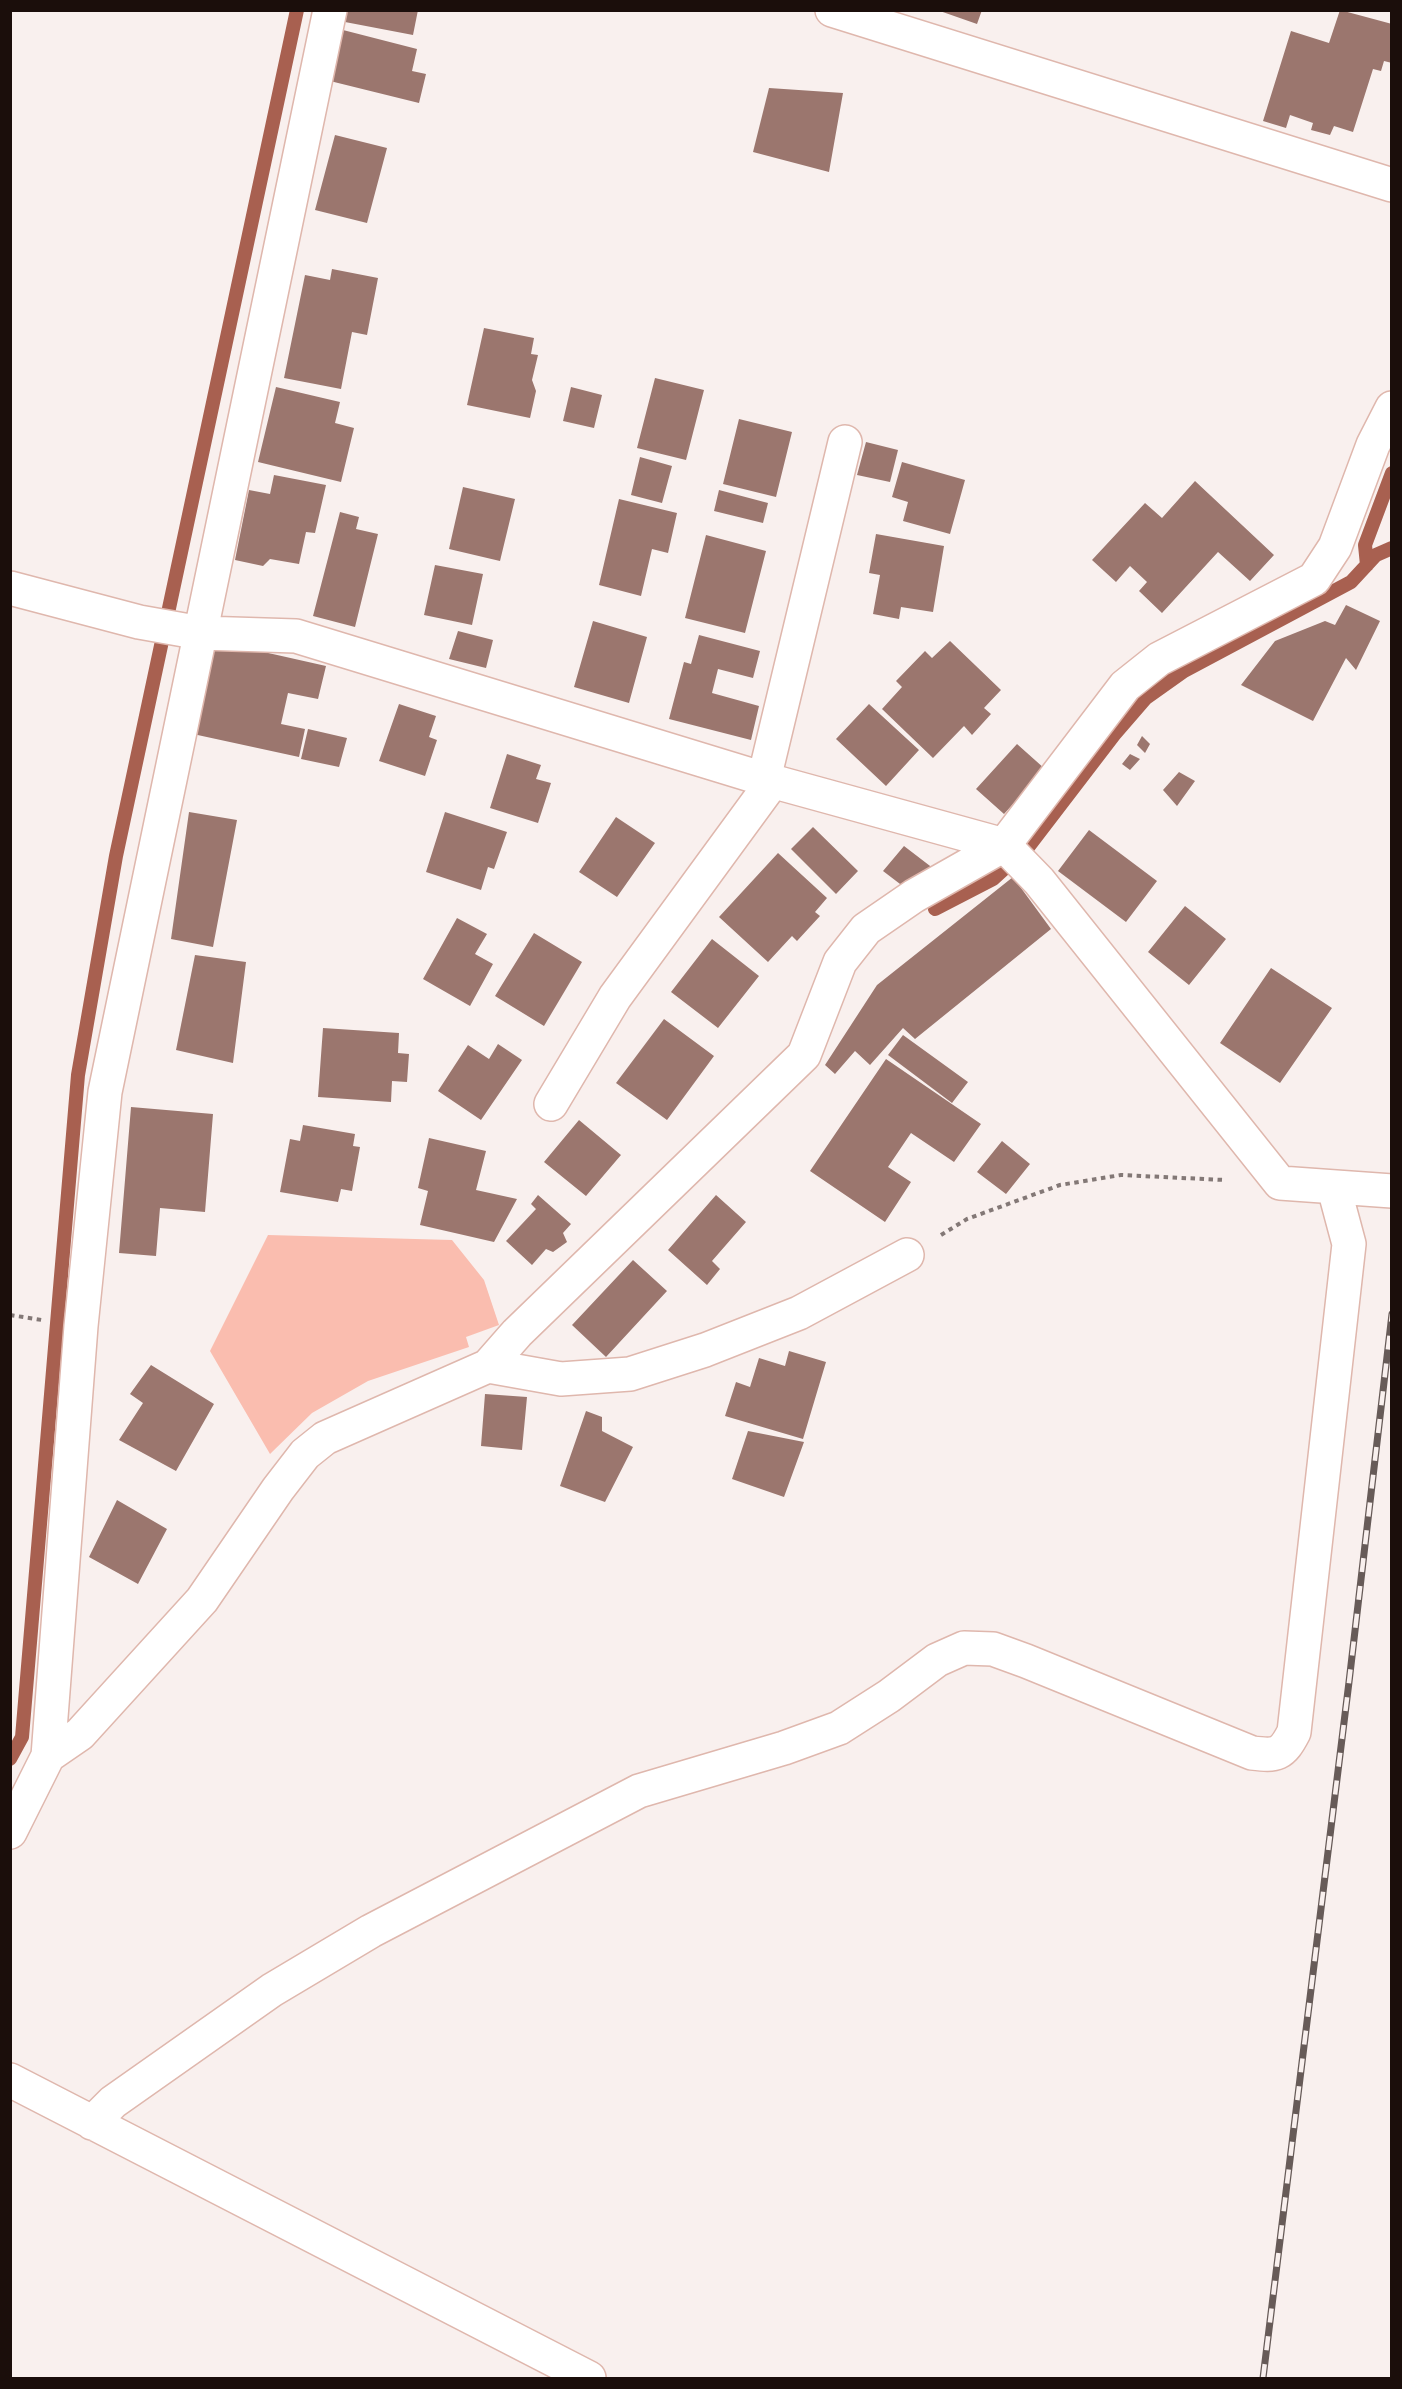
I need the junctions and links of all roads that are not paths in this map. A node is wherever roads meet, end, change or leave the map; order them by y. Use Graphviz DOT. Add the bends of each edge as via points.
graph roads {
  1 [pos="330,10"];
  2 [pos="832,10"];
  3 [pos="1392,185"];
  4 [pos="1392,408"];
  5 [pos="845,441"];
  6 [pos="10,588"];
  7 [pos="193,631"];
  8 [pos="768,780"];
  9 [pos="1012,854"];
  10 [pos="551,1104"];
  11 [pos="1334,1188"];
  12 [pos="1392,1191"];
  13 [pos="907,1255"];
  14 [pos="488,1366"];
  15 [pos="48,1756"];
  16 [pos="10,1832"];
  17 [pos="10,2080"];
  18 [pos="92,2123"];
  19 [pos="589,2379"];
  1 -- 7 [label="street"];
  2 -- 3 [label="street"];
  4 -- 9 [label="street" via="1372,445 1335,548 1314,579 1159,659 1125,686"];
  5 -- 8 [label="street"];
  6 -- 7 [label="street" via="139,622"];
  7 -- 8 [label="street" via="296,636"];
  7 -- 15 [label="street" via="105,1092 81,1326"];
  8 -- 9 [label="street"];
  8 -- 10 [label="street" via="615,997"];
  9 -- 11 [label="street" via="1038,881 1280,1184"];
  9 -- 14 [label="street" via="914,896 866,929 840,962 804,1055 517,1333"];
  11 -- 12 [label="street"];
  11 -- 18 [label="street" via="1349,1244 1294,1732 1285,1748 1272,1755 1252,1753 1026,1661 993,1649 964,1648 937,1660 839,1728 639,1791 371,1931 272,1990 113,2102"];
  13 -- 14 [label="street" via="799,1312 705,1350 630,1374 561,1379"];
  14 -- 15 [label="street" via="325,1438 305,1454 202,1600 80,1734"];
  15 -- 16 [label="street"];
  17 -- 18 [label="street"];
  18 -- 19 [label="street"];
}
